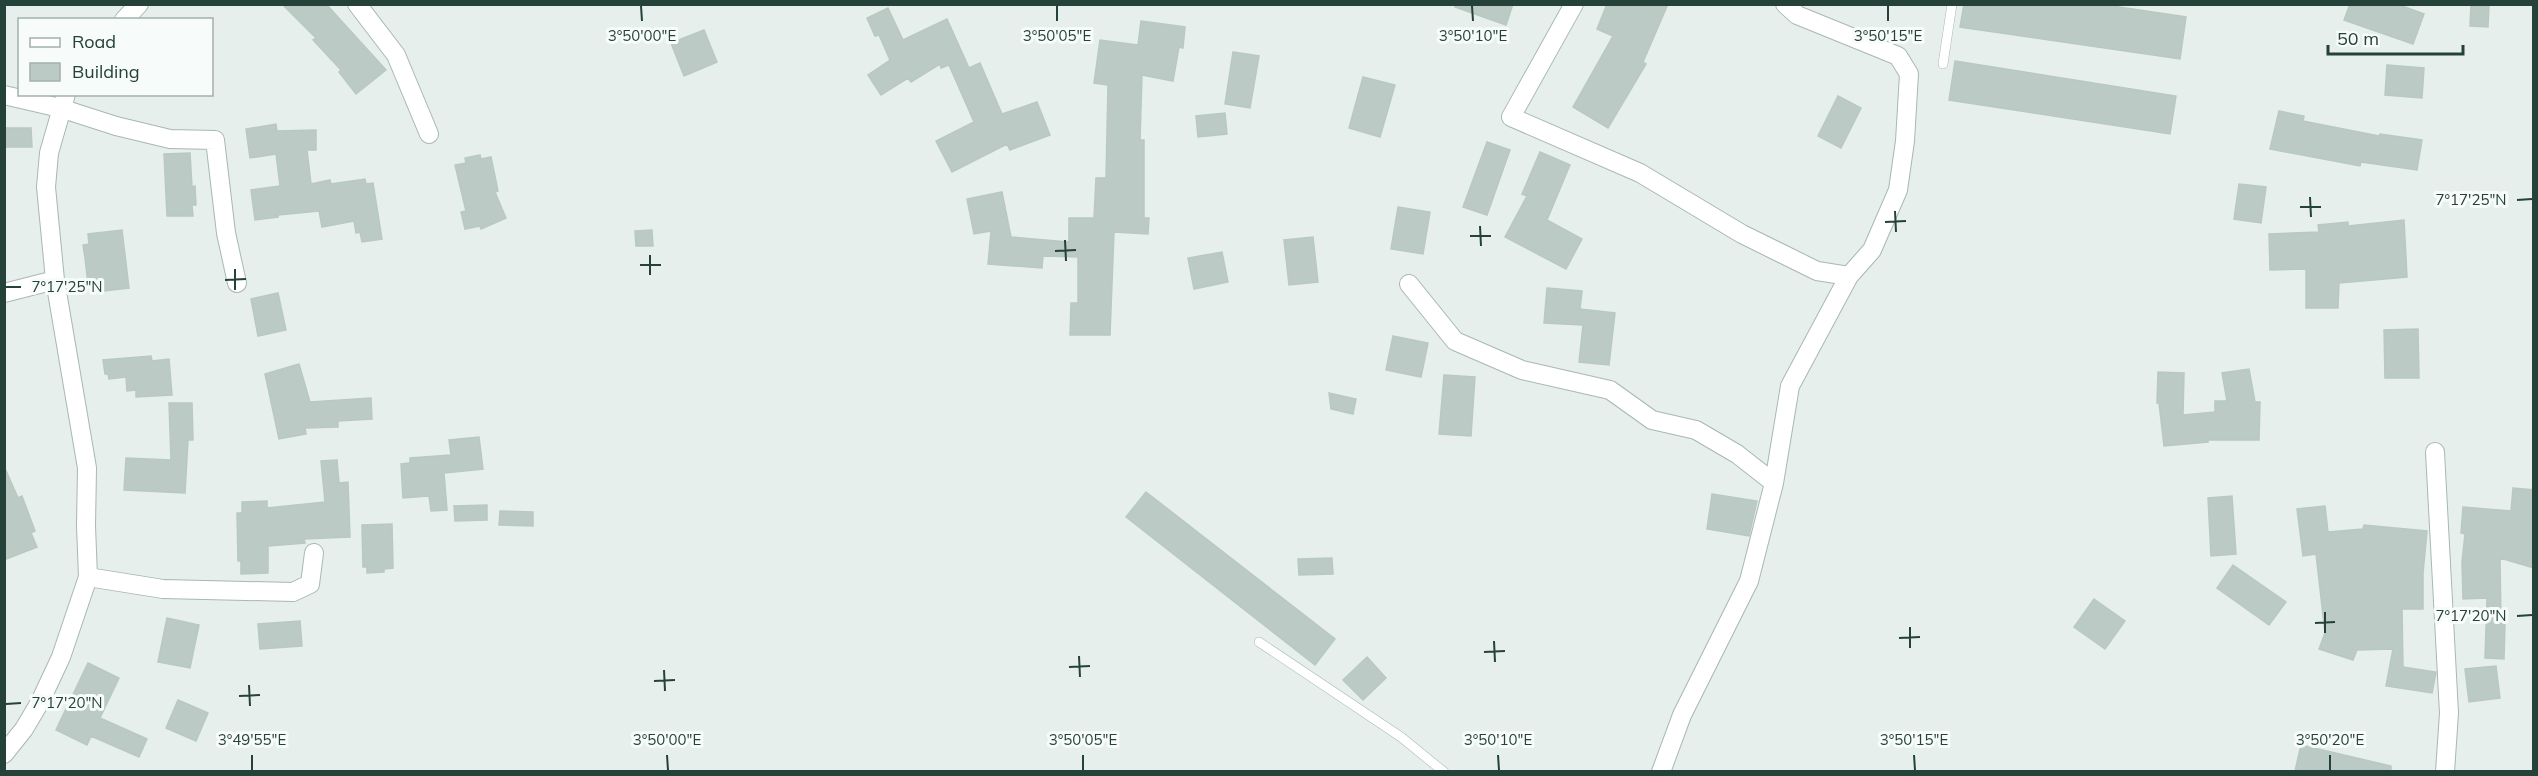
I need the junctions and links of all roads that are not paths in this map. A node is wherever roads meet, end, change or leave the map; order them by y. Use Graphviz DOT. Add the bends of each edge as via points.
graph roads {
  1 [pos="139,4"];
  2 [pos="357,4"];
  3 [pos="1574,4"];
  4 [pos="1785,4"];
  5 [pos="1952,4"];
  6 [pos="126,18"];
  7 [pos="1943,64"];
  8 [pos="4,95"];
  9 [pos="63,101"];
  10 [pos="429,134"];
  11 [pos="1849,276"];
  12 [pos="55,280"];
  13 [pos="237,283"];
  14 [pos="1409,284"];
  15 [pos="4,293"];
  16 [pos="2435,452"];
  17 [pos="1774,483"];
  18 [pos="314,553"];
  19 [pos="88,577"];
  20 [pos="1259,642"];
  21 [pos="4,754"];
  22 [pos="1444,771"];
  23 [pos="1661,771"];
  24 [pos="2445,771"];
  1 -- 6 [label="street"];
  2 -- 10 [label="street" via="396,55"];
  3 -- 11 [label="street" via="1511,117 1640,173 1742,234 1817,271"];
  4 -- 11 [label="street" via="1797,15 1898,56 1909,74 1898,190 1872,250"];
  5 -- 7 [label="lane"];
  8 -- 9 [label="street"];
  9 -- 12 [label="street" via="49,153 46,187"];
  9 -- 13 [label="street" via="116,126 170,139 215,140 226,233"];
  11 -- 17 [label="street" via="1790,386"];
  12 -- 15 [label="street"];
  12 -- 19 [label="street" via="87,468"];
  14 -- 17 [label="street" via="1455,340 1522,370 1610,390 1652,420 1696,430 1737,454"];
  16 -- 24 [label="street" via="2449,713"];
  17 -- 23 [label="street" via="1749,581 1682,715"];
  18 -- 19 [label="street" via="310,584 292,592 163,588"];
  19 -- 21 [label="street" via="61,657 40,702"];
  20 -- 22 [label="lane" via="1401,737"];
}
